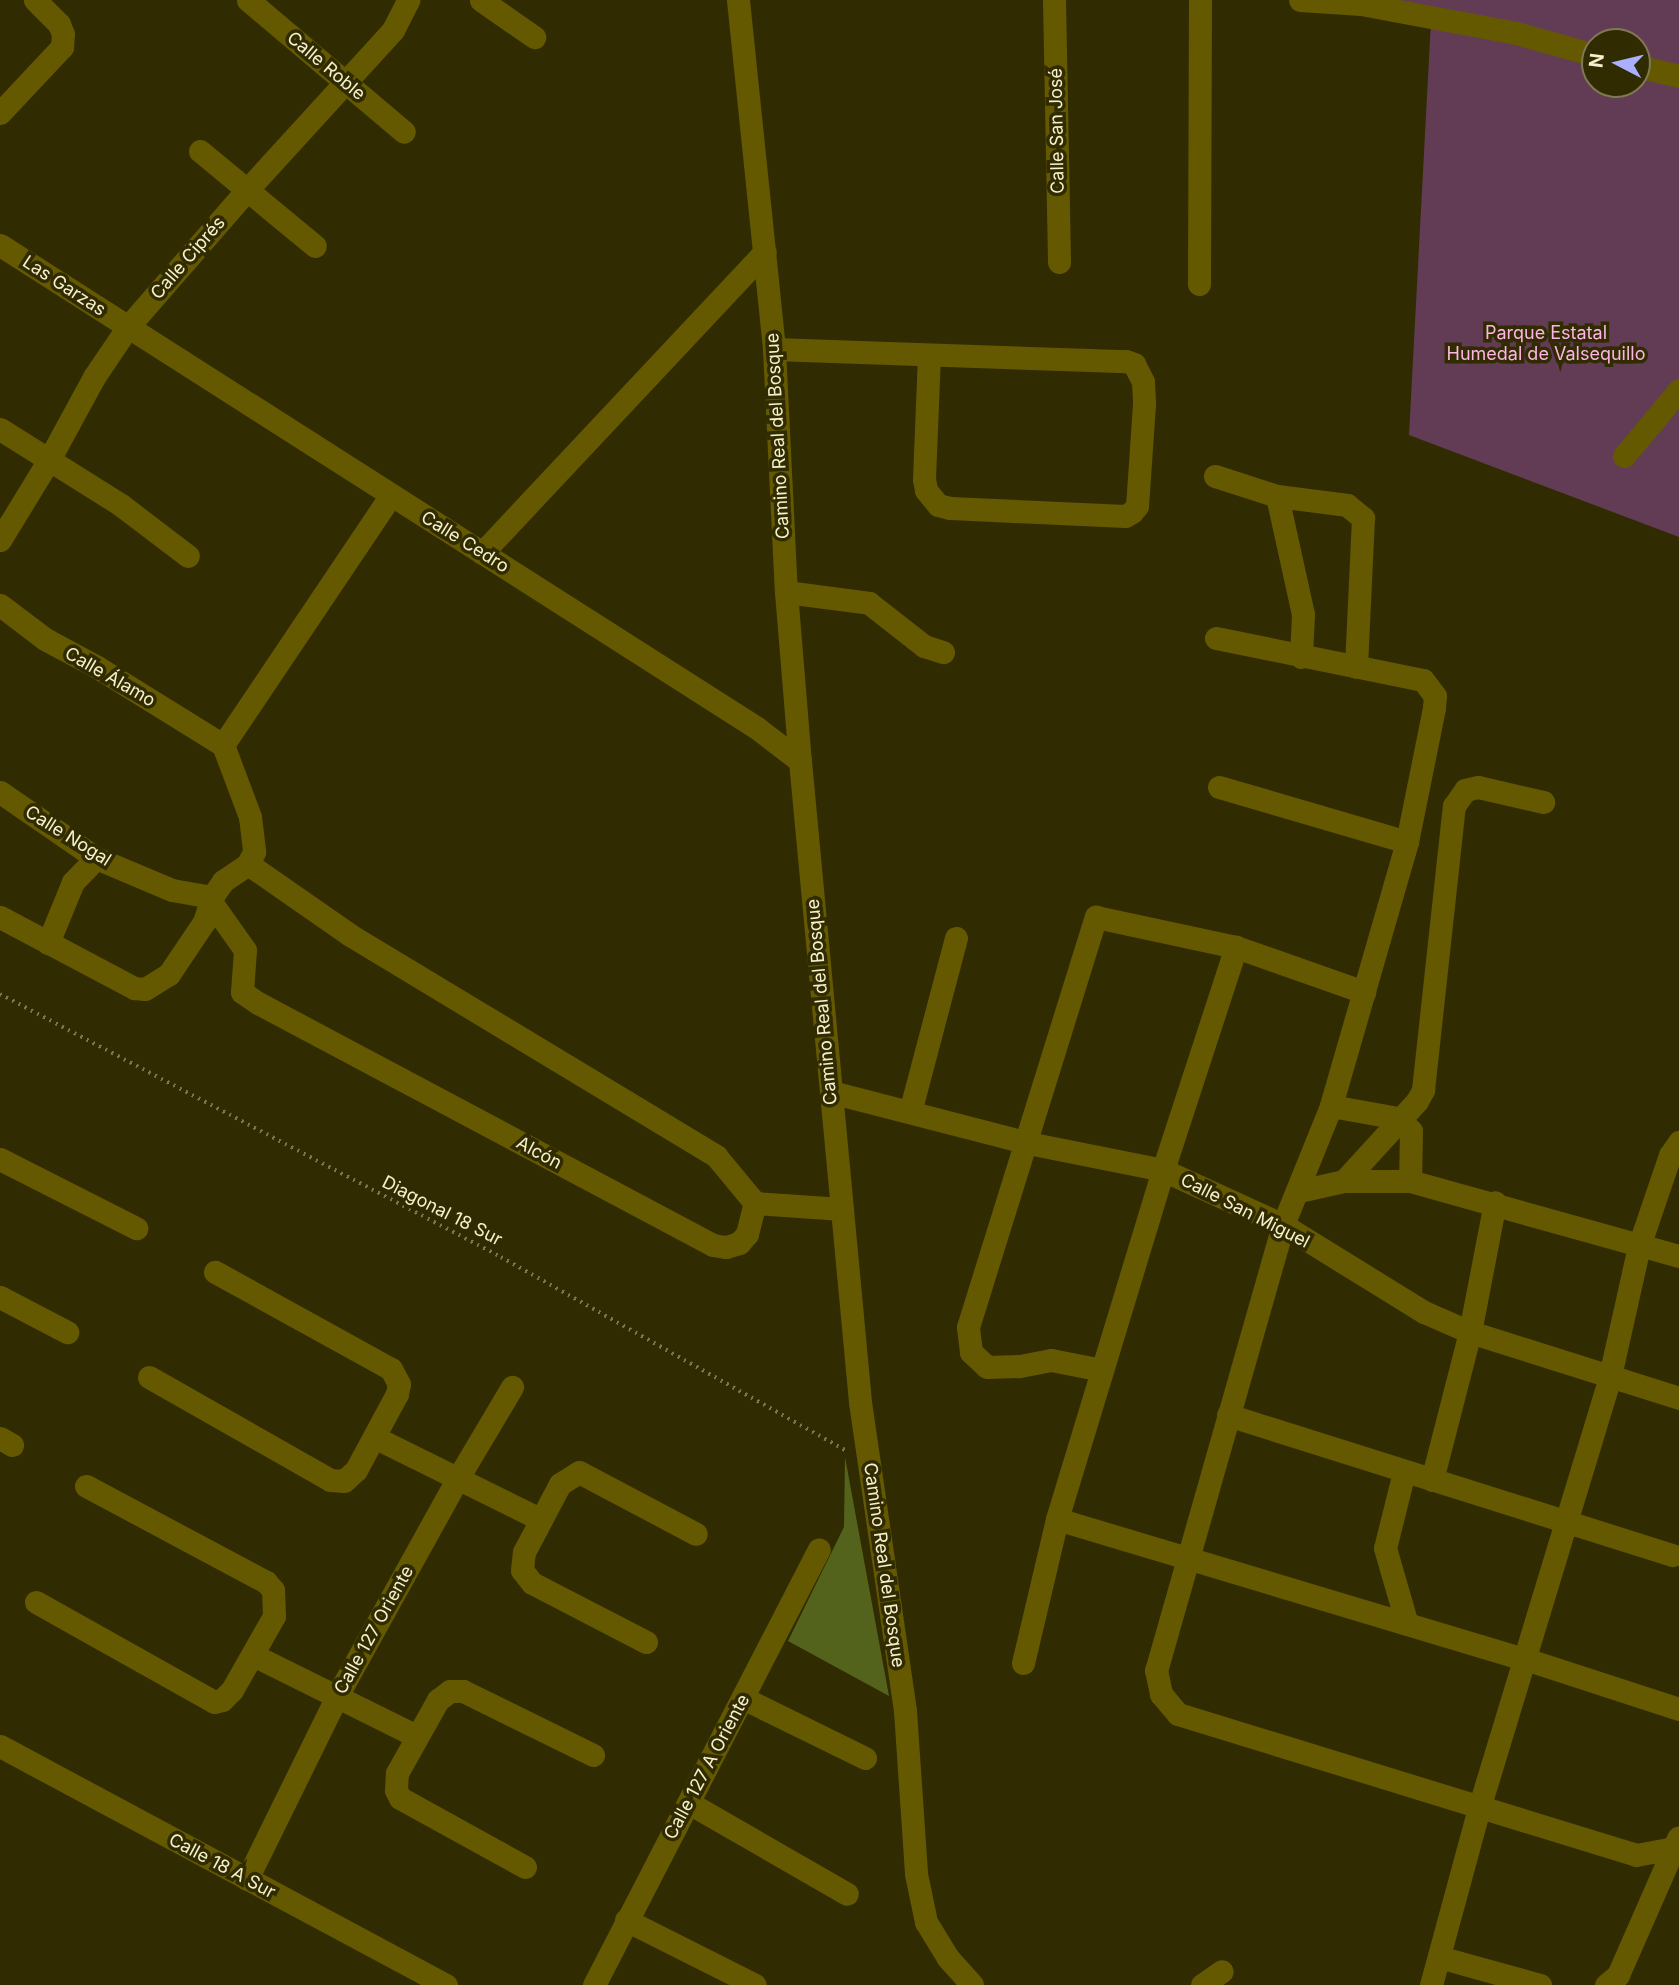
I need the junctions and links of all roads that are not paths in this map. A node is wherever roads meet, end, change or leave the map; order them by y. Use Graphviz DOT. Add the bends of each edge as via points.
graph roads {
  1 [pos="34,0"];
  2 [pos="248,0"];
  3 [pos="408,0"];
  4 [pos="481,0"];
  5 [pos="738,0"];
  6 [pos="1054,0"];
  7 [pos="1200,0"];
  8 [pos="1300,0"];
  9 [pos="534,37"];
  10 [pos="1581,51"];
  11 [pos="1651,69"];
  12 [pos="1679,76"];
  13 [pos="347,83"];
  14 [pos="0,113"];
  15 [pos="404,132"];
  16 [pos="200,151"];
  17 [pos="247,190"];
  18 [pos="0,245"];
  19 [pos="315,246"];
  20 [pos="765,252"];
  21 [pos="1059,261"];
  22 [pos="1199,284"];
  23 [pos="127,328"];
  24 [pos="774,349"];
  25 [pos="929,355"];
  26 [pos="1679,390"];
  27 [pos="0,429"];
  28 [pos="1624,456"];
  29 [pos="50,458"];
  30 [pos="1215,476"];
  31 [pos="391,495"];
  32 [pos="1277,496"];
  33 [pos="0,540"];
  34 [pos="482,553"];
  35 [pos="188,556"];
  36 [pos="786,592"];
  37 [pos="0,605"];
  38 [pos="1216,638"];
  39 [pos="943,652"];
  40 [pos="1301,657"];
  41 [pos="1356,667"];
  42 [pos="223,744"];
  43 [pos="800,761"];
  44 [pos="1219,787"];
  45 [pos="0,792"];
  46 [pos="1543,802"];
  47 [pos="1407,842"];
  48 [pos="96,858"];
  49 [pos="248,864"];
  50 [pos="212,899"];
  51 [pos="0,917"];
  52 [pos="956,938"];
  53 [pos="48,943"];
  54 [pos="1236,947"];
  55 [pos="1364,992"];
  56 [pos="831,1092"];
  57 [pos="1331,1106"];
  58 [pos="910,1112"];
  59 [pos="1398,1118"];
  60 [pos="1679,1142"];
  61 [pos="1028,1143"];
  62 [pos="0,1159"];
  63 [pos="1163,1170"];
  64 [pos="1343,1181"];
  65 [pos="1410,1181"];
  66 [pos="1299,1191"];
  67 [pos="1495,1202"];
  68 [pos="755,1203"];
  69 [pos="842,1209"];
  70 [pos="1283,1226"];
  71 [pos="136,1228"];
  72 [pos="1639,1246"];
  73 [pos="1679,1256"];
  74 [pos="215,1272"];
  75 [pos="0,1297"];
  76 [pos="67,1332"];
  77 [pos="1469,1332"];
  78 [pos="1102,1370"];
  79 [pos="1610,1376"];
  80 [pos="149,1377"];
  81 [pos="512,1387"];
  82 [pos="1679,1398"];
  83 [pos="1228,1415"];
  84 [pos="374,1437"];
  85 [pos="1404,1472"];
  86 [pos="458,1478"];
  87 [pos="1432,1480"];
  88 [pos="86,1486"];
  89 [pos="540,1519"];
  90 [pos="1057,1519"];
  91 [pos="1565,1520"];
  92 [pos="696,1534"];
  93 [pos="820,1550"];
  94 [pos="1672,1555"];
  95 [pos="1187,1560"];
  96 [pos="36,1602"];
  97 [pos="1407,1624"];
  98 [pos="646,1642"];
  99 [pos="253,1655"];
  100 [pos="1525,1659"];
  101 [pos="1023,1664"];
  102 [pos="337,1696"];
  103 [pos="743,1698"];
  104 [pos="1679,1709"];
  105 [pos="416,1736"];
  106 [pos="0,1745"];
  107 [pos="593,1755"];
  108 [pos="865,1758"];
  109 [pos="689,1803"];
  110 [pos="1480,1805"];
  111 [pos="1677,1843"];
  112 [pos="524,1867"];
  113 [pos="247,1879"];
  114 [pos="847,1894"];
  115 [pos="626,1920"];
  116 [pos="1439,1956"];
  117 [pos="1222,1971"];
  118 [pos="446,1985"];
  119 [pos="594,1985"];
  120 [pos="755,1985"];
  121 [pos="972,1985"];
  122 [pos="1202,1985"];
  123 [pos="1431,1985"];
  124 [pos="1540,1985"];
  125 [pos="1606,1985"];
  1 -- 14 [label="street" via="59,24 62,47"];
  2 -- 13 [label="street, Calle Roble"];
  3 -- 13 [label="street, Calle Ciprés" via="393,30"];
  4 -- 9 [label="street"];
  5 -- 20 [label="street, Camino Real del Bosque"];
  6 -- 21 [label="street, Calle San José"];
  7 -- 22 [label="street"];
  8 -- 10 [label="street" via="1361,4 1516,33"];
  11 -- 12 [label="street"];
  13 -- 15 [label="street, Calle Roble"];
  13 -- 17 [label="street, Calle Ciprés"];
  16 -- 17 [label="street"];
  17 -- 19 [label="street"];
  17 -- 23 [label="street, Calle Ciprés"];
  18 -- 23 [label="street, Las Garzas"];
  20 -- 24 [label="street, Camino Real del Bosque"];
  20 -- 34 [label="street"];
  23 -- 29 [label="street, Calle Ciprés"];
  23 -- 31 [label="street, Calle Cedro"];
  24 -- 25 [label="street"];
  24 -- 36 [label="street, Camino Real del Bosque"];
  25 -- 25 [label="street" via="1134,364 1143,382 1137,506 1125,516 938,505 924,479"];
  26 -- 28 [label="street"];
  27 -- 29 [label="street"];
  29 -- 33 [label="street, Calle Ciprés"];
  29 -- 35 [label="street"];
  30 -- 32 [label="street"];
  31 -- 34 [label="street, Calle Cedro"];
  31 -- 42 [label="street"];
  32 -- 40 [label="street" via="1303,614"];
  32 -- 41 [label="street" via="1348,505 1363,517"];
  34 -- 43 [label="street, Calle Cedro" via="757,728"];
  36 -- 39 [label="street" via="869,603 924,646"];
  36 -- 43 [label="street, Camino Real del Bosque"];
  37 -- 42 [label="street, Calle Álamo" via="45,639"];
  38 -- 40 [label="street"];
  40 -- 41 [label="street"];
  41 -- 47 [label="street" via="1423,680 1435,696"];
  42 -- 49 [label="street" via="250,817 254,852"];
  43 -- 56 [label="street, Camino Real del Bosque"];
  44 -- 47 [label="street"];
  45 -- 48 [label="street, Calle Nogal"];
  46 -- 59 [label="street" via="1478,787 1465,790 1454,806 1423,1090"];
  47 -- 55 [label="street"];
  48 -- 50 [label="street, Calle Nogal" via="172,890"];
  48 -- 53 [label="street" via="73,882"];
  49 -- 50 [label="street" via="223,881"];
  49 -- 68 [label="street" via="350,935 706,1150 733,1174"];
  50 -- 53 [label="street" via="204,922 169,974 154,986 134,988"];
  50 -- 68 [label="street, Alcón" via="245,950 243,992 258,1003 713,1245 739,1243 747,1234"];
  51 -- 53 [label="street"];
  52 -- 58 [label="street"];
  54 -- 55 [label="street"];
  54 -- 61 [label="street" via="1096,918"];
  54 -- 63 [label="street"];
  55 -- 57 [label="street"];
  56 -- 58 [label="street, Calle San Miguel"];
  56 -- 69 [label="street, Camino Real del Bosque"];
  57 -- 59 [label="street"];
  57 -- 66 [label="street"];
  58 -- 61 [label="street, Calle San Miguel"];
  59 -- 64 [label="street"];
  59 -- 65 [label="street" via="1411,1131"];
  60 -- 72 [label="street" via="1670,1155"];
  61 -- 63 [label="street, Calle San Miguel"];
  61 -- 78 [label="street" via="968,1327 971,1352 987,1367 1051,1360"];
  62 -- 71 [label="street"];
  63 -- 70 [label="street, Calle San Miguel"];
  63 -- 78 [label="street"];
  64 -- 65 [label="street"];
  64 -- 66 [label="street"];
  65 -- 67 [label="street"];
  66 -- 70 [label="street"];
  67 -- 72 [label="street"];
  67 -- 77 [label="street"];
  68 -- 69 [label="street"];
  69 -- 121 [label="street, Camino Real del Bosque" via="868,1457 905,1711 916,1874 926,1922 947,1958"];
  70 -- 77 [label="street, Calle San Miguel" via="1424,1312"];
  70 -- 83 [label="street"];
  72 -- 73 [label="street"];
  72 -- 79 [label="street"];
  74 -- 84 [label="street" via="391,1369 399,1384 397,1394"];
  75 -- 76 [label="street"];
  77 -- 79 [label="street, Calle San Miguel"];
  77 -- 87 [label="street"];
  78 -- 90 [label="street"];
  79 -- 82 [label="street, Calle San Miguel"];
  79 -- 91 [label="street"];
  80 -- 84 [label="street" via="330,1480 344,1481 350,1476"];
  81 -- 86 [label="street, Calle 127 Oriente"];
  83 -- 85 [label="street"];
  83 -- 95 [label="street"];
  84 -- 86 [label="street"];
  85 -- 87 [label="street"];
  85 -- 97 [label="street" via="1385,1548"];
  86 -- 89 [label="street"];
  86 -- 102 [label="street, Calle 127 Oriente"];
  87 -- 91 [label="street"];
  88 -- 99 [label="street" via="273,1590 274,1616"];
  89 -- 92 [label="street" via="560,1484 579,1472"];
  89 -- 98 [label="street" via="520,1561 526,1577"];
  90 -- 95 [label="street"];
  90 -- 101 [label="street"];
  91 -- 94 [label="street"];
  91 -- 100 [label="street"];
  93 -- 103 [label="street, Calle 127 A Oriente"];
  95 -- 97 [label="street"];
  95 -- 110 [label="street" via="1156,1670 1161,1695 1178,1714"];
  96 -- 99 [label="street" via="214,1702 227,1696"];
  97 -- 100 [label="street"];
  99 -- 102 [label="street"];
  100 -- 104 [label="street"];
  100 -- 110 [label="street"];
  102 -- 105 [label="street"];
  102 -- 113 [label="street, Calle 127 Oriente"];
  103 -- 108 [label="street"];
  103 -- 109 [label="street, Calle 127 A Oriente"];
  105 -- 107 [label="street" via="443,1694 463,1691"];
  105 -- 112 [label="street" via="397,1773 400,1798"];
  106 -- 113 [label="street, Calle 18 A Sur"];
  109 -- 114 [label="street"];
  109 -- 115 [label="street, Calle 127 A Oriente"];
  110 -- 111 [label="street" via="1636,1854"];
  110 -- 116 [label="street"];
  111 -- 125 [label="street" via="1618,1975"];
  113 -- 118 [label="street, Calle 18 A Sur"];
  115 -- 119 [label="street, Calle 127 A Oriente"];
  115 -- 120 [label="street"];
  116 -- 123 [label="street"];
  116 -- 124 [label="street"];
  117 -- 122 [label="street"];
}
